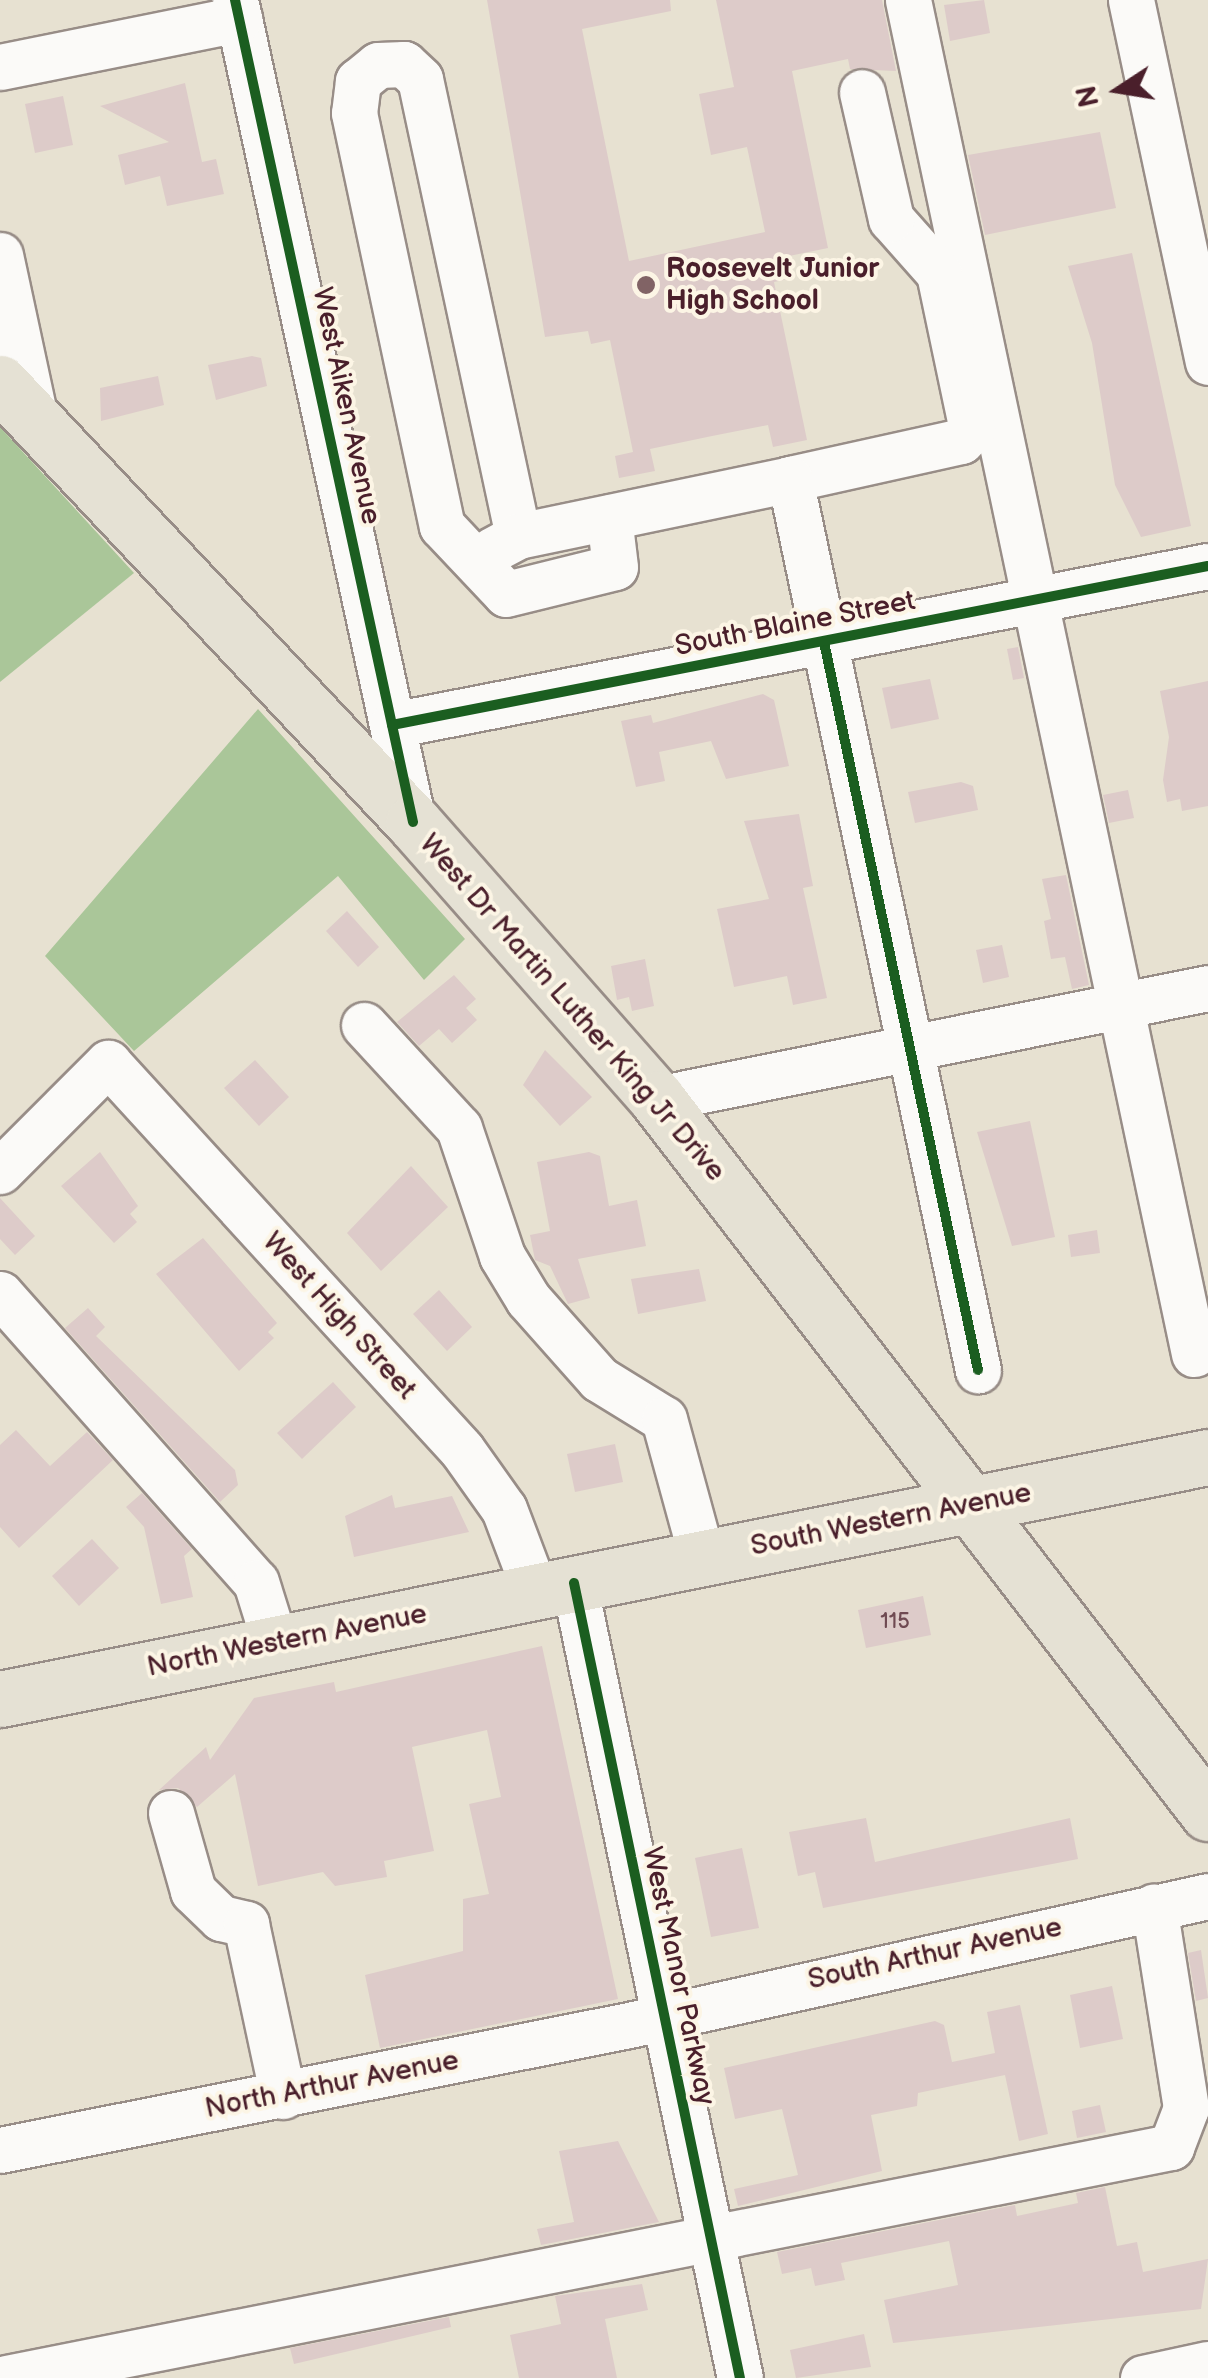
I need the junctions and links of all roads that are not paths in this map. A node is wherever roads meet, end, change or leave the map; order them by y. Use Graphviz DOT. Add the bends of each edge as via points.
graph roads {
  1 [pos="908,0"];
  2 [pos="1131,0"];
  3 [pos="237,9"];
  4 [pos="0,67"];
  5 [pos="862,92"];
  6 [pos="0,256"];
  7 [pos="1208,362"];
  8 [pos="17,400"];
  9 [pos="790,479"];
  10 [pos="609,517"];
  11 [pos="518,536"];
  12 [pos="477,558"];
  13 [pos="1208,566"];
  14 [pos="1034,598"];
  15 [pos="824,642"];
  16 [pos="392,725"];
  17 [pos="413,822"];
  18 [pos="1208,988"];
  19 [pos="1124,1005"];
  20 [pos="364,1025"];
  21 [pos="905,1049"];
  22 [pos="658,1099"];
  23 [pos="0,1171"];
  24 [pos="0,1294"];
  25 [pos="1194,1354"];
  26 [pos="978,1370"];
  27 [pos="1208,1457"];
  28 [pos="970,1504"];
  29 [pos="702,1558"];
  30 [pos="554,1587"];
  31 [pos="275,1643"];
  32 [pos="0,1698"];
  33 [pos="171,1813"];
  34 [pos="1208,1814"];
  35 [pos="1208,1896"];
  36 [pos="1154,1907"];
  37 [pos="662,2013"];
  38 [pos="282,2096"];
  39 [pos="0,2150"];
  40 [pos="709,2240"];
  41 [pos="6,2378"];
  42 [pos="740,2378"];
  1 -- 14 [label="street"];
  2 -- 7 [label="street"];
  3 -- 4 [label="street"];
  3 -- 16 [label="street, West Aiken Avenue"];
  5 -- 9 [label="street" via="891,219 939,273 972,430 962,441"];
  6 -- 8 [label="street"];
  8 -- 17 [label="main road, West Dr Martin Luther King Jr Drive"];
  9 -- 10 [label="street"];
  9 -- 15 [label="street"];
  10 -- 11 [label="street"];
  10 -- 12 [label="street" via="618,558 608,573 506,594"];
  11 -- 12 [label="street"];
  11 -- 12 [label="street" via="420,79 404,64 378,65 358,81 354,113 442,526"];
  13 -- 14 [label="street, South Blaine Street"];
  14 -- 15 [label="street, South Blaine Street"];
  14 -- 19 [label="street"];
  15 -- 16 [label="street, South Blaine Street"];
  15 -- 21 [label="street"];
  16 -- 17 [label="street, West Aiken Avenue"];
  17 -- 22 [label="main road, West Dr Martin Luther King Jr Drive"];
  18 -- 19 [label="street"];
  19 -- 21 [label="street"];
  19 -- 25 [label="street"];
  20 -- 29 [label="street" via="460,1128 502,1256 528,1299 600,1379 664,1419"];
  21 -- 22 [label="street"];
  21 -- 26 [label="street"];
  22 -- 28 [label="main road, West Dr Martin Luther King Jr Drive"];
  23 -- 30 [label="street, West High Street" via="108,1064 462,1450"];
  24 -- 31 [label="street" via="256,1582"];
  27 -- 28 [label="main road, South Western Avenue"];
  28 -- 29 [label="main road, South Western Avenue"];
  28 -- 34 [label="main road, West Dr Martin Luther King Jr Drive"];
  29 -- 30 [label="main road, South Western Avenue"];
  30 -- 31 [label="main road, North Western Avenue"];
  30 -- 37 [label="street, West Manor Parkway"];
  31 -- 32 [label="main road, North Western Avenue"];
  33 -- 38 [label="street" via="194,1891 221,1918 246,1924"];
  35 -- 36 [label="street, South Arthur Avenue"];
  36 -- 37 [label="street, South Arthur Avenue"];
  36 -- 40 [label="street" via="1186,2108 1171,2147"];
  37 -- 38 [label="street, North Arthur Avenue"];
  37 -- 40 [label="street, West Manor Parkway"];
  38 -- 39 [label="street, North Arthur Avenue"];
  40 -- 41 [label="street"];
  40 -- 42 [label="street, West Manor Parkway"];
}
